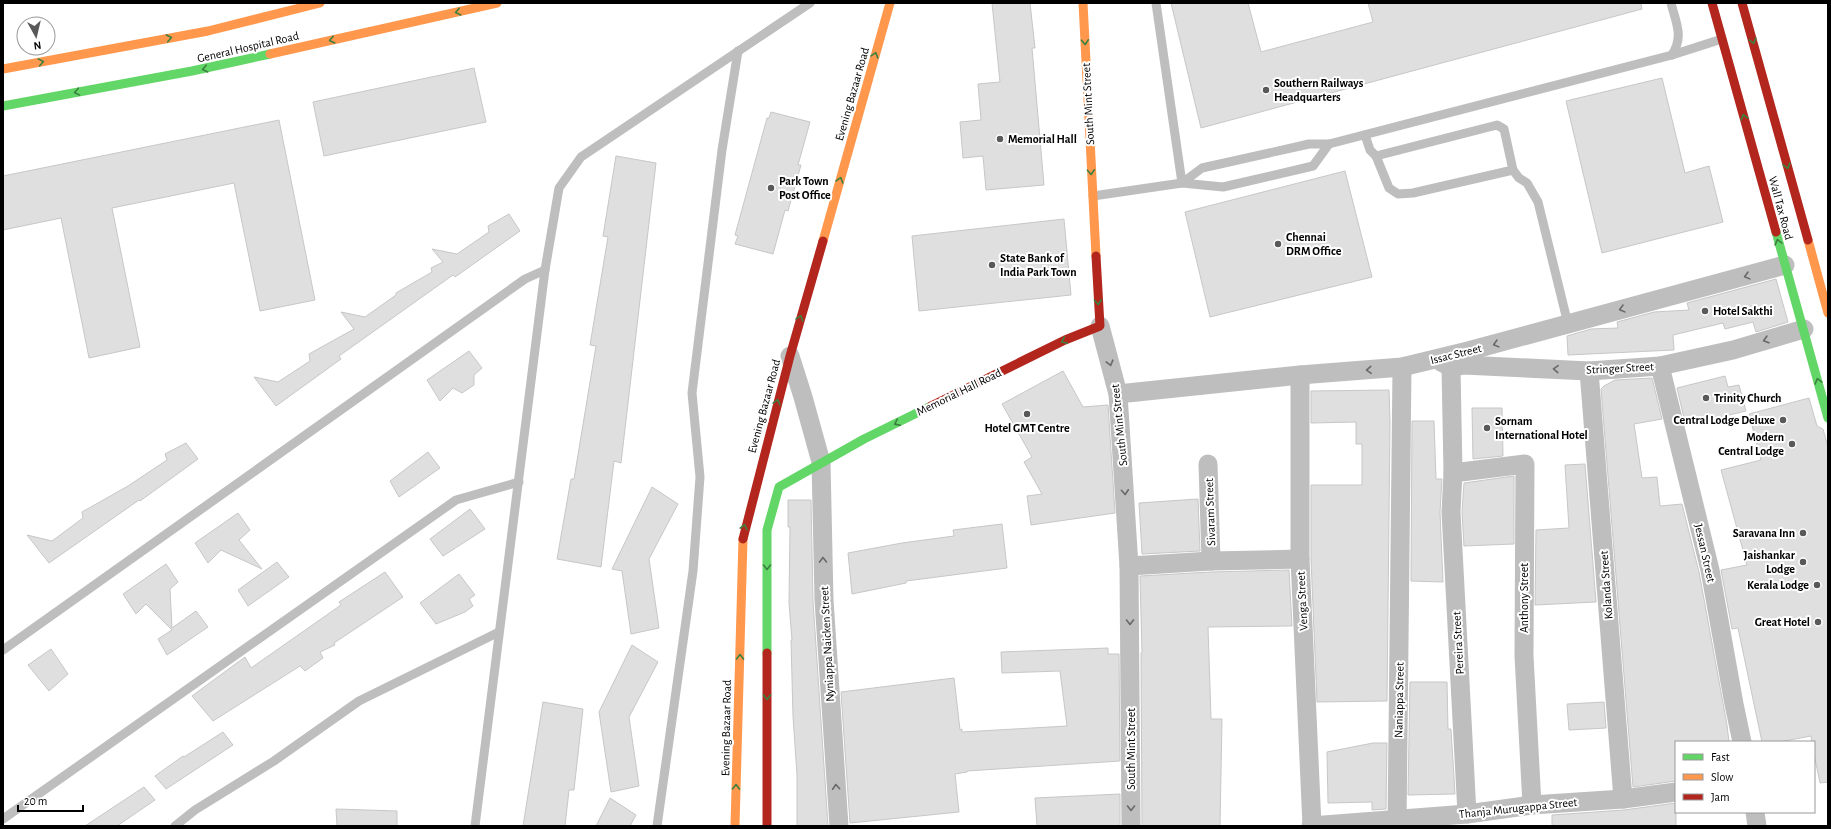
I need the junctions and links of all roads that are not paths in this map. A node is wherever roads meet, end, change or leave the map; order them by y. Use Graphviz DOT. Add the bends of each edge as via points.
graph roads {
  1 [pos="320,3"];
  2 [pos="496,3"];
  3 [pos="810,3"];
  4 [pos="890,3"];
  5 [pos="1083,3"];
  6 [pos="1156,3"];
  7 [pos="1671,3"];
  8 [pos="1712,3"];
  9 [pos="1742,3"];
  10 [pos="1722,39"];
  11 [pos="738,51"];
  12 [pos="1672,55"];
  13 [pos="3,69"];
  14 [pos="3,106"];
  15 [pos="1366,135"];
  16 [pos="1329,144"];
  17 [pos="1376,156"];
  18 [pos="1513,170"];
  19 [pos="1182,183"];
  20 [pos="1092,196"];
  21 [pos="1785,265"];
  22 [pos="545,270"];
  23 [pos="1828,313"];
  24 [pos="1568,324"];
  25 [pos="1100,326"];
  26 [pos="1804,330"];
  27 [pos="790,356"];
  28 [pos="1433,359"];
  29 [pos="1660,366"];
  30 [pos="1402,367"];
  31 [pos="1451,367"];
  32 [pos="1589,371"];
  33 [pos="1300,375"];
  34 [pos="1118,394"];
  35 [pos="1828,418"];
  36 [pos="821,462"];
  37 [pos="1208,464"];
  38 [pos="1453,473"];
  39 [pos="518,482"];
  40 [pos="1300,559"];
  41 [pos="1211,561"];
  42 [pos="1130,566"];
  43 [pos="499,632"];
  44 [pos="3,650"];
  45 [pos="1742,741"];
  46 [pos="1675,792"];
  47 [pos="1623,798"];
  48 [pos="1532,805"];
  49 [pos="1755,813"];
  50 [pos="1467,814"];
  51 [pos="3,819"];
  52 [pos="1397,823"];
  53 [pos="175,826"];
  54 [pos="475,826"];
  55 [pos="657,826"];
  56 [pos="735,826"];
  57 [pos="767,826"];
  58 [pos="839,826"];
  59 [pos="1131,826"];
  60 [pos="1312,826"];
  61 [pos="1757,826"];
  13 -- 1 [label="main road, General Hospital Road, one-way" via="208,31"];
  2 -- 14 [label="main road, General Hospital Road, one-way" via="192,71"];
  3 -- 11 [label="lane"];
  27 -- 4 [label="main road, Evening Bazaar Road, one-way"];
  5 -- 20 [label="main road, South Mint Street, one-way"];
  6 -- 19 [label="lane"];
  7 -- 12 [label="lane" via="1679,33 1678,46"];
  8 -- 10 [label="main road, Wall Tax Road"];
  9 -- 23 [label="main road, Wall Tax Road, one-way"];
  10 -- 12 [label="lane"];
  21 -- 10 [label="main road, Wall Tax Road, one-way"];
  11 -- 22 [label="lane" via="581,157 559,188"];
  11 -- 55 [label="lane" via="722,150 692,393 700,477 693,571"];
  12 -- 15 [label="lane"];
  15 -- 16 [label="lane"];
  15 -- 17 [label="lane" via="1370,150"];
  16 -- 19 [label="lane" via="1309,144 1202,168"];
  16 -- 19 [label="lane" via="1313,166 1223,186"];
  17 -- 18 [label="lane" via="1389,188 1398,194 1413,193"];
  17 -- 18 [label="lane" via="1497,125 1504,129"];
  18 -- 24 [label="lane" via="1527,183 1538,202"];
  19 -- 20 [label="lane"];
  20 -- 25 [label="main road, South Mint Street, one-way"];
  21 -- 24 [label="street, Issac Street, one-way"];
  21 -- 26 [label="main road, Wall Tax Road"];
  22 -- 39 [label="lane"];
  22 -- 44 [label="lane" via="525,279"];
  24 -- 28 [label="street, Issac Street, one-way"];
  25 -- 34 [label="street, South Mint Street, one-way"];
  25 -- 36 [label="main road, Memorial Hall Road, one-way" via="1051,346"];
  26 -- 29 [label="street, Stringer Street, one-way" via="1733,350"];
  35 -- 26 [label="main road, Wall Tax Road, one-way"];
  27 -- 36 [label="street"];
  56 -- 27 [label="main road, Evening Bazaar Road, one-way" via="740,807 743,533"];
  28 -- 30 [label="street, Issac Street"];
  28 -- 31 [label="street, Stringer Street"];
  29 -- 32 [label="street, Stringer Street"];
  29 -- 45 [label="street, Jessan Street" via="1710,570"];
  30 -- 33 [label="street, Issac Street, one-way"];
  30 -- 52 [label="street, Naniappa Street"];
  32 -- 31 [label="street, Stringer Street, one-way" via="1464,365"];
  31 -- 38 [label="street, Pereira Street"];
  32 -- 47 [label="street, Kolanda Street"];
  33 -- 34 [label="street, Issac Street"];
  33 -- 40 [label="street, Venga Street"];
  34 -- 42 [label="street, South Mint Street, one-way"];
  36 -- 57 [label="main road, Memorial Hall Road, one-way" via="779,487 767,530 763,807"];
  58 -- 36 [label="street, Nyniappa Naicken Street, one-way" via="824,600"];
  37 -- 41 [label="street, Sivaram Street"];
  38 -- 48 [label="street, Anthony Street" via="1525,464 1524,656"];
  38 -- 50 [label="street, Pereira Street" via="1451,512"];
  39 -- 43 [label="lane"];
  39 -- 51 [label="lane" via="456,500"];
  40 -- 41 [label="street"];
  40 -- 60 [label="street, Venga Street"];
  41 -- 42 [label="street"];
  42 -- 59 [label="street, South Mint Street, one-way"];
  43 -- 53 [label="lane" via="359,701"];
  43 -- 54 [label="lane"];
  46 -- 47 [label="street, Thanja Murugappa Street"];
  47 -- 48 [label="street, Thanja Murugappa Street"];
  48 -- 50 [label="street, Thanja Murugappa Street"];
  49 -- 61 [label="street"];
  50 -- 52 [label="street, Thanja Murugappa Street"];
  52 -- 60 [label="street, Thanja Murugappa Street"];
}
